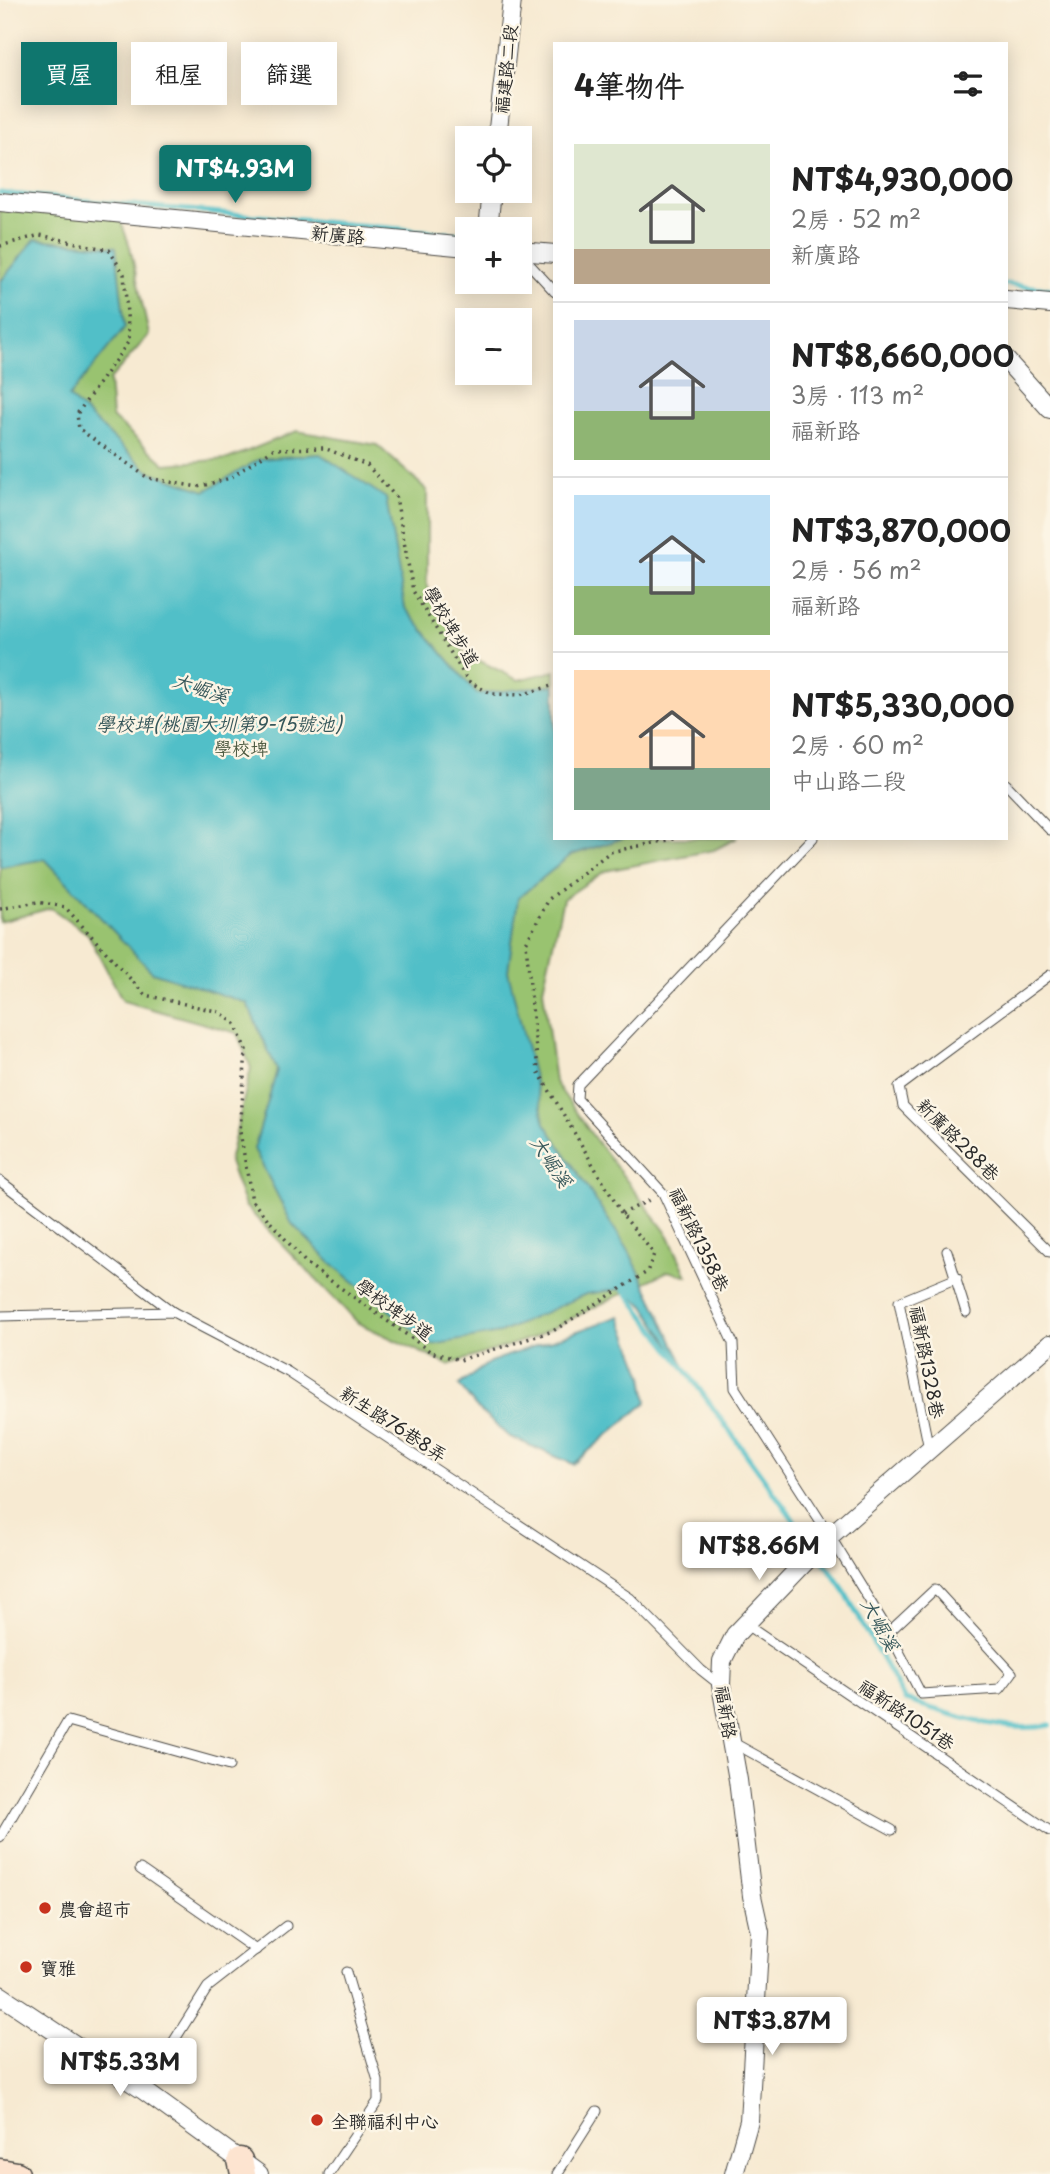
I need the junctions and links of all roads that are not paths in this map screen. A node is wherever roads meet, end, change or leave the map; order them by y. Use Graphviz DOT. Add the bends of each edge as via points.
graph roads {
  1 [pos="512,0"];
  2 [pos="498,126"];
  3 [pos="0,202"];
  4 [pos="455,246"];
  5 [pos="532,253"];
  6 [pos="553,254"];
  7 [pos="532,266"];
  8 [pos="553,290"];
  9 [pos="1008,300"];
  10 [pos="1050,304"];
  11 [pos="1008,362"];
  12 [pos="1050,409"];
  13 [pos="1008,786"];
  14 [pos="1050,830"];
  15 [pos="811,840"];
  16 [pos="1050,975"];
  17 [pos="0,1181"];
  18 [pos="947,1251"];
  19 [pos="1050,1252"];
  20 [pos="957,1278"];
  21 [pos="173,1312"];
  22 [pos="966,1312"];
  23 [pos="0,1316"];
  24 [pos="1050,1344"];
  25 [pos="929,1449"];
  26 [pos="830,1536"];
  27 [pos="746,1624"];
  28 [pos="889,1632"];
  29 [pos="721,1685"];
  30 [pos="731,1741"];
  31 [pos="229,1766"];
  32 [pos="892,1830"];
  33 [pos="1050,1831"];
  34 [pos="0,1837"];
  35 [pos="140,1869"];
  36 [pos="286,1926"];
  37 [pos="256,1950"];
  38 [pos="346,1972"];
  39 [pos="0,1995"];
  40 [pos="143,2090"];
  41 [pos="597,2111"];
  42 [pos="247,2169"];
  43 [pos="0,2171"];
  44 [pos="17,2174"];
  45 [pos="329,2174"];
  46 [pos="558,2174"];
  47 [pos="734,2174"];
  1 -- 2 [label="street, 福建路二段"];
  3 -- 4 [label="street, 新廣路"];
  5 -- 6 [label="street"];
  7 -- 8 [label="lane"];
  9 -- 10 [label="street"];
  11 -- 12 [label="street"];
  13 -- 14 [label="lane"];
  15 -- 26 [label="lane, 福新路1358巷" via="578,1085 577,1098 663,1193 733,1343 735,1388"];
  16 -- 19 [label="lane, 新廣路288巷" via="899,1087 903,1106"];
  17 -- 21 [label="lane"];
  18 -- 20 [label="lane"];
  20 -- 22 [label="lane"];
  20 -- 25 [label="lane, 福新路1328巷" via="898,1302"];
  21 -- 23 [label="lane, 新生路76巷8弄"];
  21 -- 29 [label="lane, 新生路76巷8弄" via="288,1372 630,1598"];
  24 -- 25 [label="street, 福新路"];
  25 -- 26 [label="street, 福新路"];
  26 -- 27 [label="street, 福新路"];
  26 -- 28 [label="lane, 福新路1358巷"];
  27 -- 29 [label="street, 福新路" via="722,1661"];
  27 -- 33 [label="lane, 福新路1051巷"];
  28 -- 28 [label="lane, 福新路1358巷" via="921,1694 1000,1689 1012,1673 936,1589"];
  29 -- 30 [label="street, 福新路"];
  30 -- 32 [label="lane"];
  30 -- 47 [label="street, 福新路" via="760,1932 749,2121"];
  31 -- 34 [label="lane" via="68,1721"];
  35 -- 37 [label="lane"];
  36 -- 37 [label="lane"];
  37 -- 40 [label="lane" via="208,1987"];
  38 -- 45 [label="lane" via="378,2081 378,2101"];
  39 -- 40 [label="street"];
  40 -- 42 [label="street"];
  41 -- 46 [label="lane"];
  43 -- 44 [label="main road"];
}
